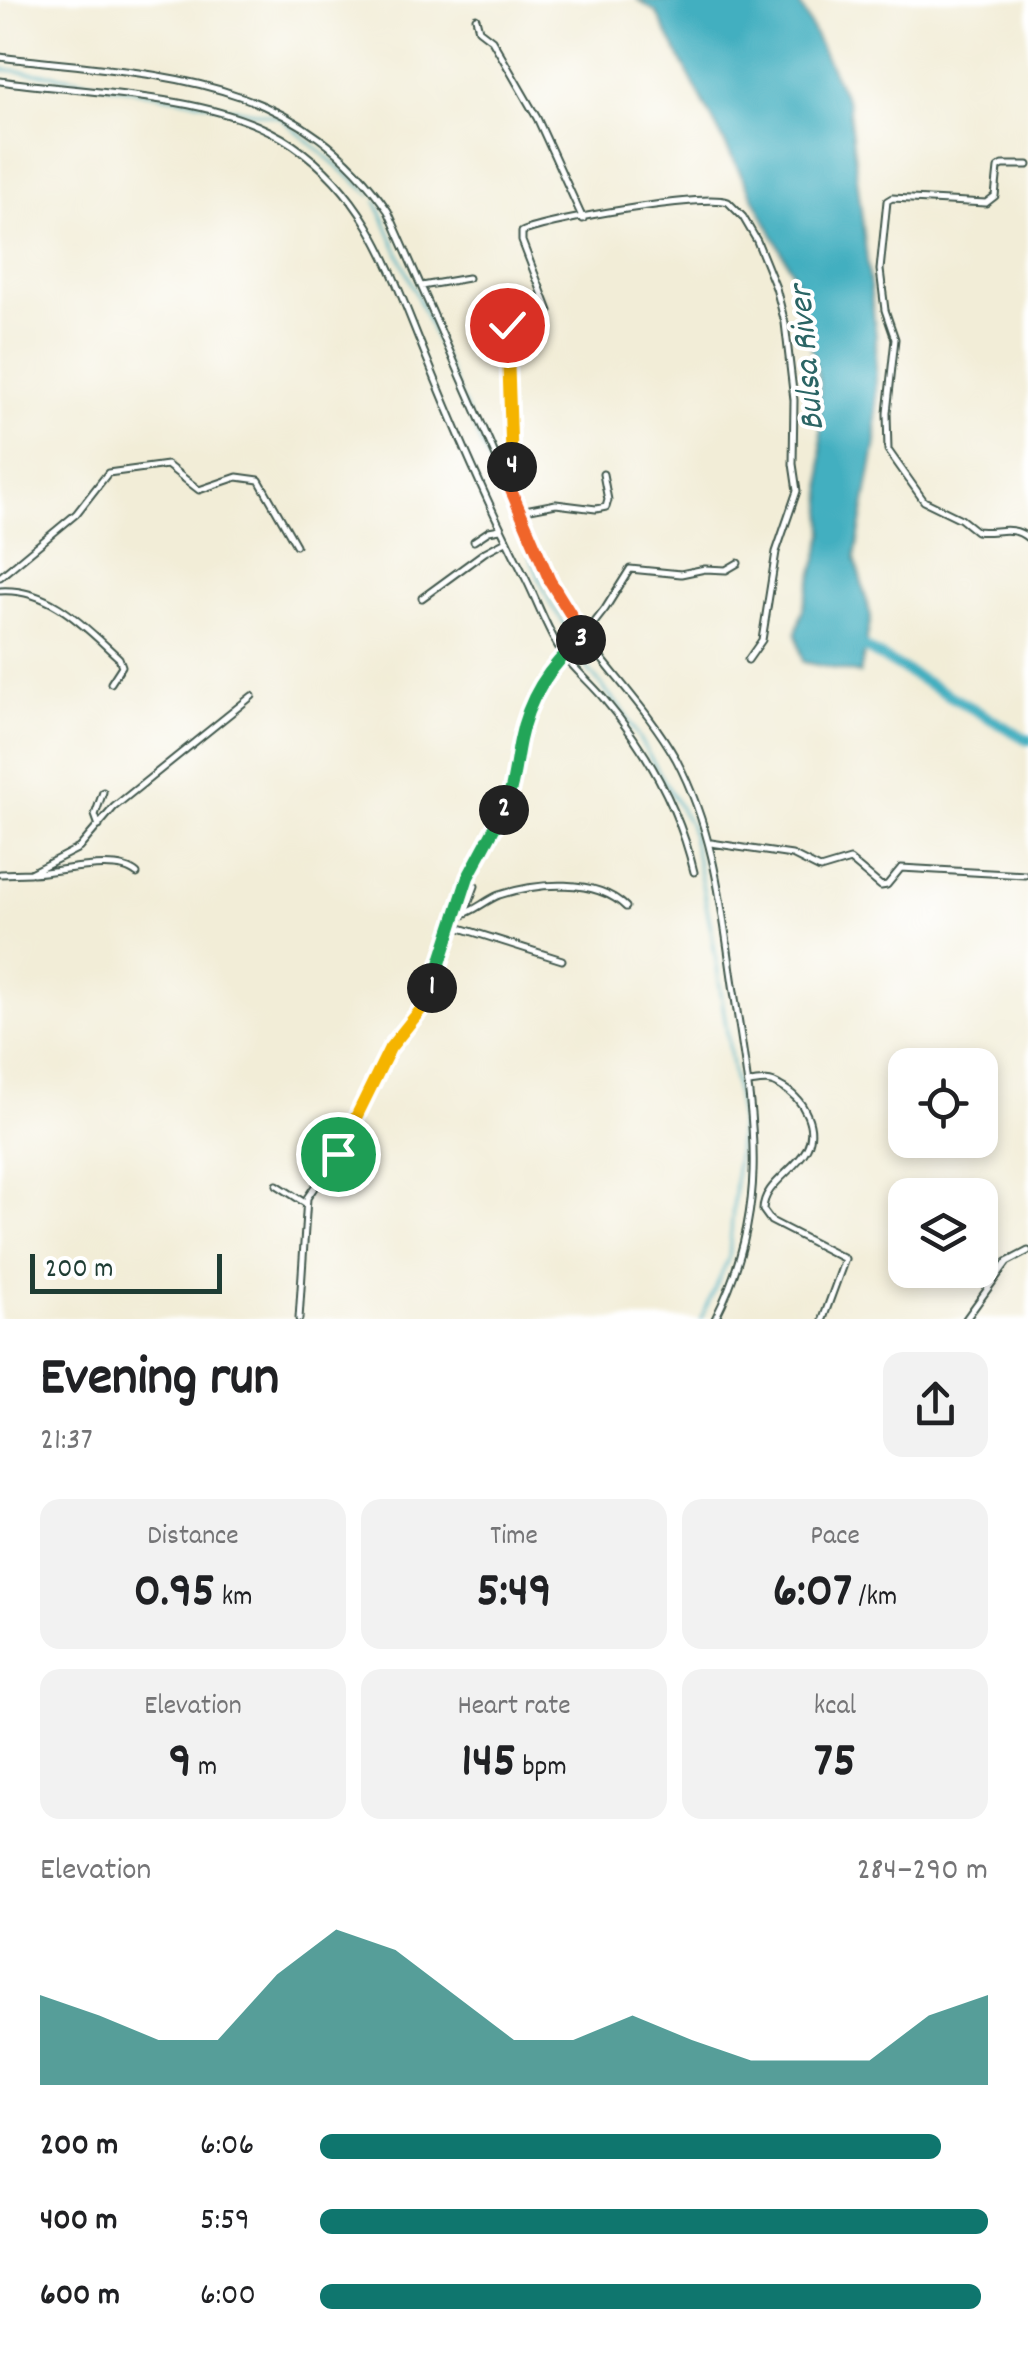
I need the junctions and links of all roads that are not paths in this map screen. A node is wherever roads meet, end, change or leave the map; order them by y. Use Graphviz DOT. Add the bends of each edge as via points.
graph roads {
  1 [pos="476,18"];
  2 [pos="0,58"];
  3 [pos="0,81"];
  4 [pos="1028,165"];
  5 [pos="583,218"];
  6 [pos="468,278"];
  7 [pos="422,286"];
  8 [pos="603,474"];
  9 [pos="510,488"];
  10 [pos="520,510"];
  11 [pos="500,530"];
  12 [pos="1028,538"];
  13 [pos="474,541"];
  14 [pos="506,541"];
  15 [pos="296,545"];
  16 [pos="738,563"];
  17 [pos="0,577"];
  18 [pos="0,591"];
  19 [pos="422,598"];
  20 [pos="584,636"];
  21 [pos="563,654"];
  22 [pos="748,660"];
  23 [pos="111,683"];
  24 [pos="252,696"];
  25 [pos="103,792"];
  26 [pos="99,826"];
  27 [pos="710,842"];
  28 [pos="694,872"];
  29 [pos="30,873"];
  30 [pos="0,874"];
  31 [pos="137,874"];
  32 [pos="1025,875"];
  33 [pos="476,886"];
  34 [pos="626,907"];
  35 [pos="460,915"];
  36 [pos="454,926"];
  37 [pos="562,960"];
  38 [pos="750,1083"];
  39 [pos="277,1185"];
  40 [pos="305,1203"];
  41 [pos="1028,1251"];
  42 [pos="299,1319"];
  43 [pos="715,1319"];
  44 [pos="823,1319"];
  45 [pos="966,1319"];
  1 -- 5 [label="street" via="537,118"];
  2 -- 7 [label="street" via="214,86 286,116 331,147 376,194"];
  3 -- 11 [label="street" via="237,116 279,135 325,170 381,245"];
  4 -- 12 [label="street" via="998,168 996,196 986,203 892,198 880,270 895,339 886,427 892,459 924,501 976,531 1007,530"];
  5 -- 9 [label="street" via="521,235 549,308 507,326"];
  5 -- 22 [label="street" via="721,199 743,218 769,270 792,362 798,487 776,552 762,640"];
  6 -- 7 [label="street"];
  7 -- 9 [label="street"];
  8 -- 10 [label="street" via="606,507"];
  9 -- 10 [label="street"];
  10 -- 20 [label="street" via="550,581"];
  11 -- 13 [label="street"];
  11 -- 14 [label="street"];
  14 -- 19 [label="street"];
  14 -- 21 [label="street"];
  15 -- 17 [label="street" via="259,480 237,476 199,490 163,465 108,472 76,514"];
  16 -- 20 [label="street" via="681,574 630,569"];
  18 -- 23 [label="street" via="38,597 80,623 119,658 122,666"];
  20 -- 21 [label="street"];
  20 -- 27 [label="street" via="666,744"];
  21 -- 28 [label="street" via="640,746 678,820"];
  21 -- 35 [label="street" via="526,717 506,806 474,864"];
  24 -- 26 [label="street"];
  25 -- 26 [label="street" via="95,815"];
  26 -- 29 [label="street" via="79,848"];
  27 -- 32 [label="street" via="792,855 820,869 850,860 881,886 901,868"];
  27 -- 38 [label="street"];
  29 -- 30 [label="street"];
  29 -- 31 [label="street" via="125,866"];
  33 -- 35 [label="street"];
  34 -- 35 [label="street" via="608,894 561,886 497,896"];
  35 -- 36 [label="street"];
  36 -- 37 [label="street"];
  36 -- 40 [label="street" via="428,1000 390,1048 338,1154"];
  38 -- 43 [label="street" via="755,1140 749,1215 738,1266"];
  38 -- 44 [label="street" via="777,1084 809,1118 812,1135 805,1151 767,1195 763,1210 770,1221 843,1256"];
  39 -- 40 [label="street"];
  40 -- 42 [label="street"];
  41 -- 45 [label="street" via="1007,1262"];
}
